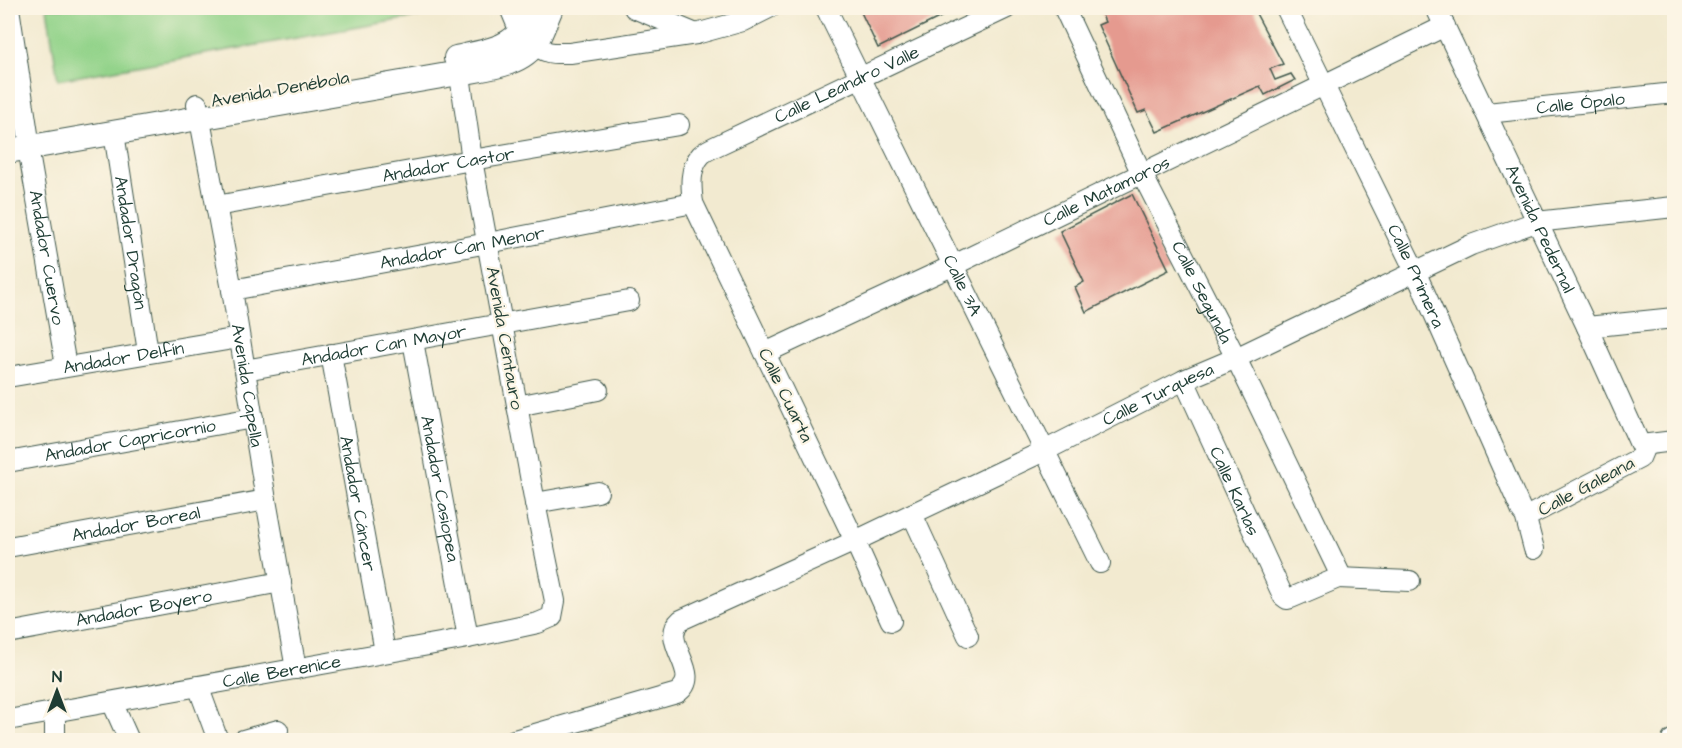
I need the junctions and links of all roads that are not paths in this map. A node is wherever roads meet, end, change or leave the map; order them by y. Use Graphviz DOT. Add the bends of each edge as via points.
graph roads {
  1 [pos="9,8"];
  2 [pos="510,8"];
  3 [pos="531,8"];
  4 [pos="550,8"];
  5 [pos="634,8"];
  6 [pos="769,8"];
  7 [pos="826,8"];
  8 [pos="1007,8"];
  9 [pos="1064,8"];
  10 [pos="1286,8"];
  11 [pos="1442,13"];
  12 [pos="696,34"];
  13 [pos="527,38"];
  14 [pos="458,65"];
  15 [pos="860,78"];
  16 [pos="1324,86"];
  17 [pos="1674,93"];
  18 [pos="199,111"];
  19 [pos="1487,113"];
  20 [pos="679,125"];
  21 [pos="114,133"];
  22 [pos="18,143"];
  23 [pos="472,160"];
  24 [pos="694,168"];
  25 [pos="1142,174"];
  26 [pos="693,203"];
  27 [pos="216,206"];
  28 [pos="1674,207"];
  29 [pos="1536,222"];
  30 [pos="488,243"];
  31 [pos="954,265"];
  32 [pos="1415,271"];
  33 [pos="232,290"];
  34 [pos="629,301"];
  35 [pos="1674,318"];
  36 [pos="502,324"];
  37 [pos="1587,327"];
  38 [pos="239,338"];
  39 [pos="413,340"];
  40 [pos="148,352"];
  41 [pos="765,353"];
  42 [pos="331,354"];
  43 [pos="1236,358"];
  44 [pos="66,366"];
  45 [pos="245,370"];
  46 [pos="8,377"];
  47 [pos="1184,380"];
  48 [pos="598,390"];
  49 [pos="517,406"];
  50 [pos="253,418"];
  51 [pos="1674,441"];
  52 [pos="1642,448"];
  53 [pos="1044,451"];
  54 [pos="8,462"];
  55 [pos="598,492"];
  56 [pos="266,500"];
  57 [pos="535,503"];
  58 [pos="912,514"];
  59 [pos="1525,515"];
  60 [pos="855,541"];
  61 [pos="8,547"];
  62 [pos="1534,549"];
  63 [pos="1100,563"];
  64 [pos="1338,578"];
  65 [pos="1410,581"];
  66 [pos="280,582"];
  67 [pos="552,617"];
  68 [pos="891,621"];
  69 [pos="8,633"];
  70 [pos="968,636"];
  71 [pos="468,638"];
  72 [pos="385,652"];
  73 [pos="296,669"];
  74 [pos="198,686"];
  75 [pos="112,702"];
  76 [pos="56,712"];
  77 [pos="8,720"];
  78 [pos="278,730"];
  79 [pos="55,741"];
  80 [pos="129,741"];
  81 [pos="218,741"];
  82 [pos="243,741"];
  83 [pos="514,741"];
  1 -- 22 [label="street, Andador Cuervo"];
  2 -- 13 [label="street"];
  3 -- 13 [label="main road"];
  4 -- 13 [label="main road"];
  5 -- 12 [label="street"];
  6 -- 12 [label="street" via="743,21"];
  7 -- 15 [label="street, Calle 3A"];
  8 -- 15 [label="street, Calle Leandro Valle"];
  9 -- 25 [label="street, Calle Segunda"];
  10 -- 16 [label="street, Calle Primera"];
  11 -- 16 [label="street, Calle Matamoros"];
  11 -- 19 [label="street, Avenida Pedernal"];
  12 -- 13 [label="street" via="570,53 542,51"];
  13 -- 14 [label="main road, Avenida Denébola"];
  14 -- 18 [label="main road, Avenida Denébola"];
  14 -- 23 [label="street, Avenida Centauro"];
  15 -- 24 [label="street, Calle Leandro Valle" via="714,147 701,155"];
  15 -- 31 [label="street, Calle 3A"];
  16 -- 25 [label="street, Calle Matamoros"];
  16 -- 32 [label="street, Calle Primera"];
  17 -- 19 [label="street, Calle Ópalo"];
  18 -- 21 [label="main road, Avenida Denébola"];
  18 -- 22 [label="main road, Avenida Denébola"];
  18 -- 27 [label="street, Avenida Capella"];
  19 -- 29 [label="street, Avenida Pedernal"];
  20 -- 23 [label="street, Andador Castor"];
  21 -- 22 [label="main road, Avenida Denébola"];
  21 -- 40 [label="street, Andador Dragón"];
  22 -- 44 [label="street, Andador Cuervo"];
  23 -- 27 [label="street, Andador Castor"];
  23 -- 30 [label="street, Avenida Centauro"];
  24 -- 26 [label="street, Calle Cuarta" via="690,184"];
  25 -- 31 [label="street, Calle Matamoros"];
  25 -- 43 [label="street, Calle Segunda"];
  26 -- 30 [label="street, Andador Can Menor"];
  26 -- 41 [label="street, Calle Cuarta"];
  27 -- 33 [label="street, Avenida Capella"];
  28 -- 29 [label="street, Calle Turquesa"];
  29 -- 32 [label="street, Calle Turquesa" via="1471,245"];
  29 -- 37 [label="street, Avenida Pedernal"];
  30 -- 33 [label="street, Andador Can Menor"];
  30 -- 36 [label="street, Avenida Centauro"];
  31 -- 41 [label="street, Calle Matamoros"];
  31 -- 53 [label="street, Calle 3A"];
  32 -- 43 [label="street, Calle Turquesa"];
  32 -- 59 [label="street, Calle Primera"];
  33 -- 38 [label="street, Avenida Capella"];
  34 -- 36 [label="street, Andador Can Mayor"];
  35 -- 37 [label="street"];
  36 -- 39 [label="street, Andador Can Mayor"];
  36 -- 49 [label="street, Avenida Centauro"];
  37 -- 52 [label="street, Avenida Pedernal"];
  38 -- 40 [label="street, Andador Delfín"];
  38 -- 45 [label="street, Avenida Capella"];
  39 -- 42 [label="street, Andador Can Mayor"];
  39 -- 71 [label="street, Andador Casiopea"];
  40 -- 44 [label="street, Andador Delfín"];
  41 -- 60 [label="street, Calle Cuarta"];
  42 -- 45 [label="street, Andador Can Mayor"];
  42 -- 72 [label="street, Andador Cáncer"];
  43 -- 47 [label="street, Calle Turquesa"];
  43 -- 64 [label="street, Calle Segunda" via="1339,572"];
  44 -- 46 [label="street, Andador Delfín"];
  45 -- 50 [label="street, Avenida Capella"];
  47 -- 53 [label="street, Calle Turquesa"];
  47 -- 64 [label="street, Calle Karlas" via="1283,596 1291,598"];
  48 -- 49 [label="street"];
  49 -- 57 [label="street, Avenida Centauro"];
  50 -- 54 [label="street, Andador Capricornio"];
  50 -- 56 [label="street, Avenida Capella"];
  51 -- 52 [label="street, Calle Galeana"];
  52 -- 59 [label="street, Calle Galeana" via="1640,459"];
  53 -- 58 [label="street, Calle Turquesa"];
  53 -- 63 [label="street, Calle 3A"];
  55 -- 57 [label="street"];
  56 -- 61 [label="street, Andador Boreal"];
  56 -- 66 [label="street, Avenida Capella"];
  57 -- 67 [label="street, Avenida Centauro" via="555,601"];
  58 -- 60 [label="street, Calle Turquesa"];
  58 -- 70 [label="street"];
  59 -- 62 [label="street, Calle Primera"];
  60 -- 68 [label="street, Calle Cuarta"];
  60 -- 83 [label="street, Calle Turquesa" via="681,620 674,628 687,674 684,689 669,697"];
  64 -- 65 [label="street"];
  66 -- 69 [label="street, Andador Boyero"];
  66 -- 73 [label="street, Avenida Capella"];
  67 -- 71 [label="street, Calle Berenice"];
  71 -- 72 [label="street, Calle Berenice"];
  72 -- 73 [label="street, Calle Berenice"];
  73 -- 74 [label="street, Calle Berenice"];
  74 -- 75 [label="street, Calle Berenice"];
  74 -- 81 [label="street"];
  75 -- 76 [label="street, Calle Berenice"];
  75 -- 80 [label="street"];
  76 -- 77 [label="street, Calle Berenice"];
  76 -- 79 [label="street"];
  78 -- 82 [label="street"];
}
